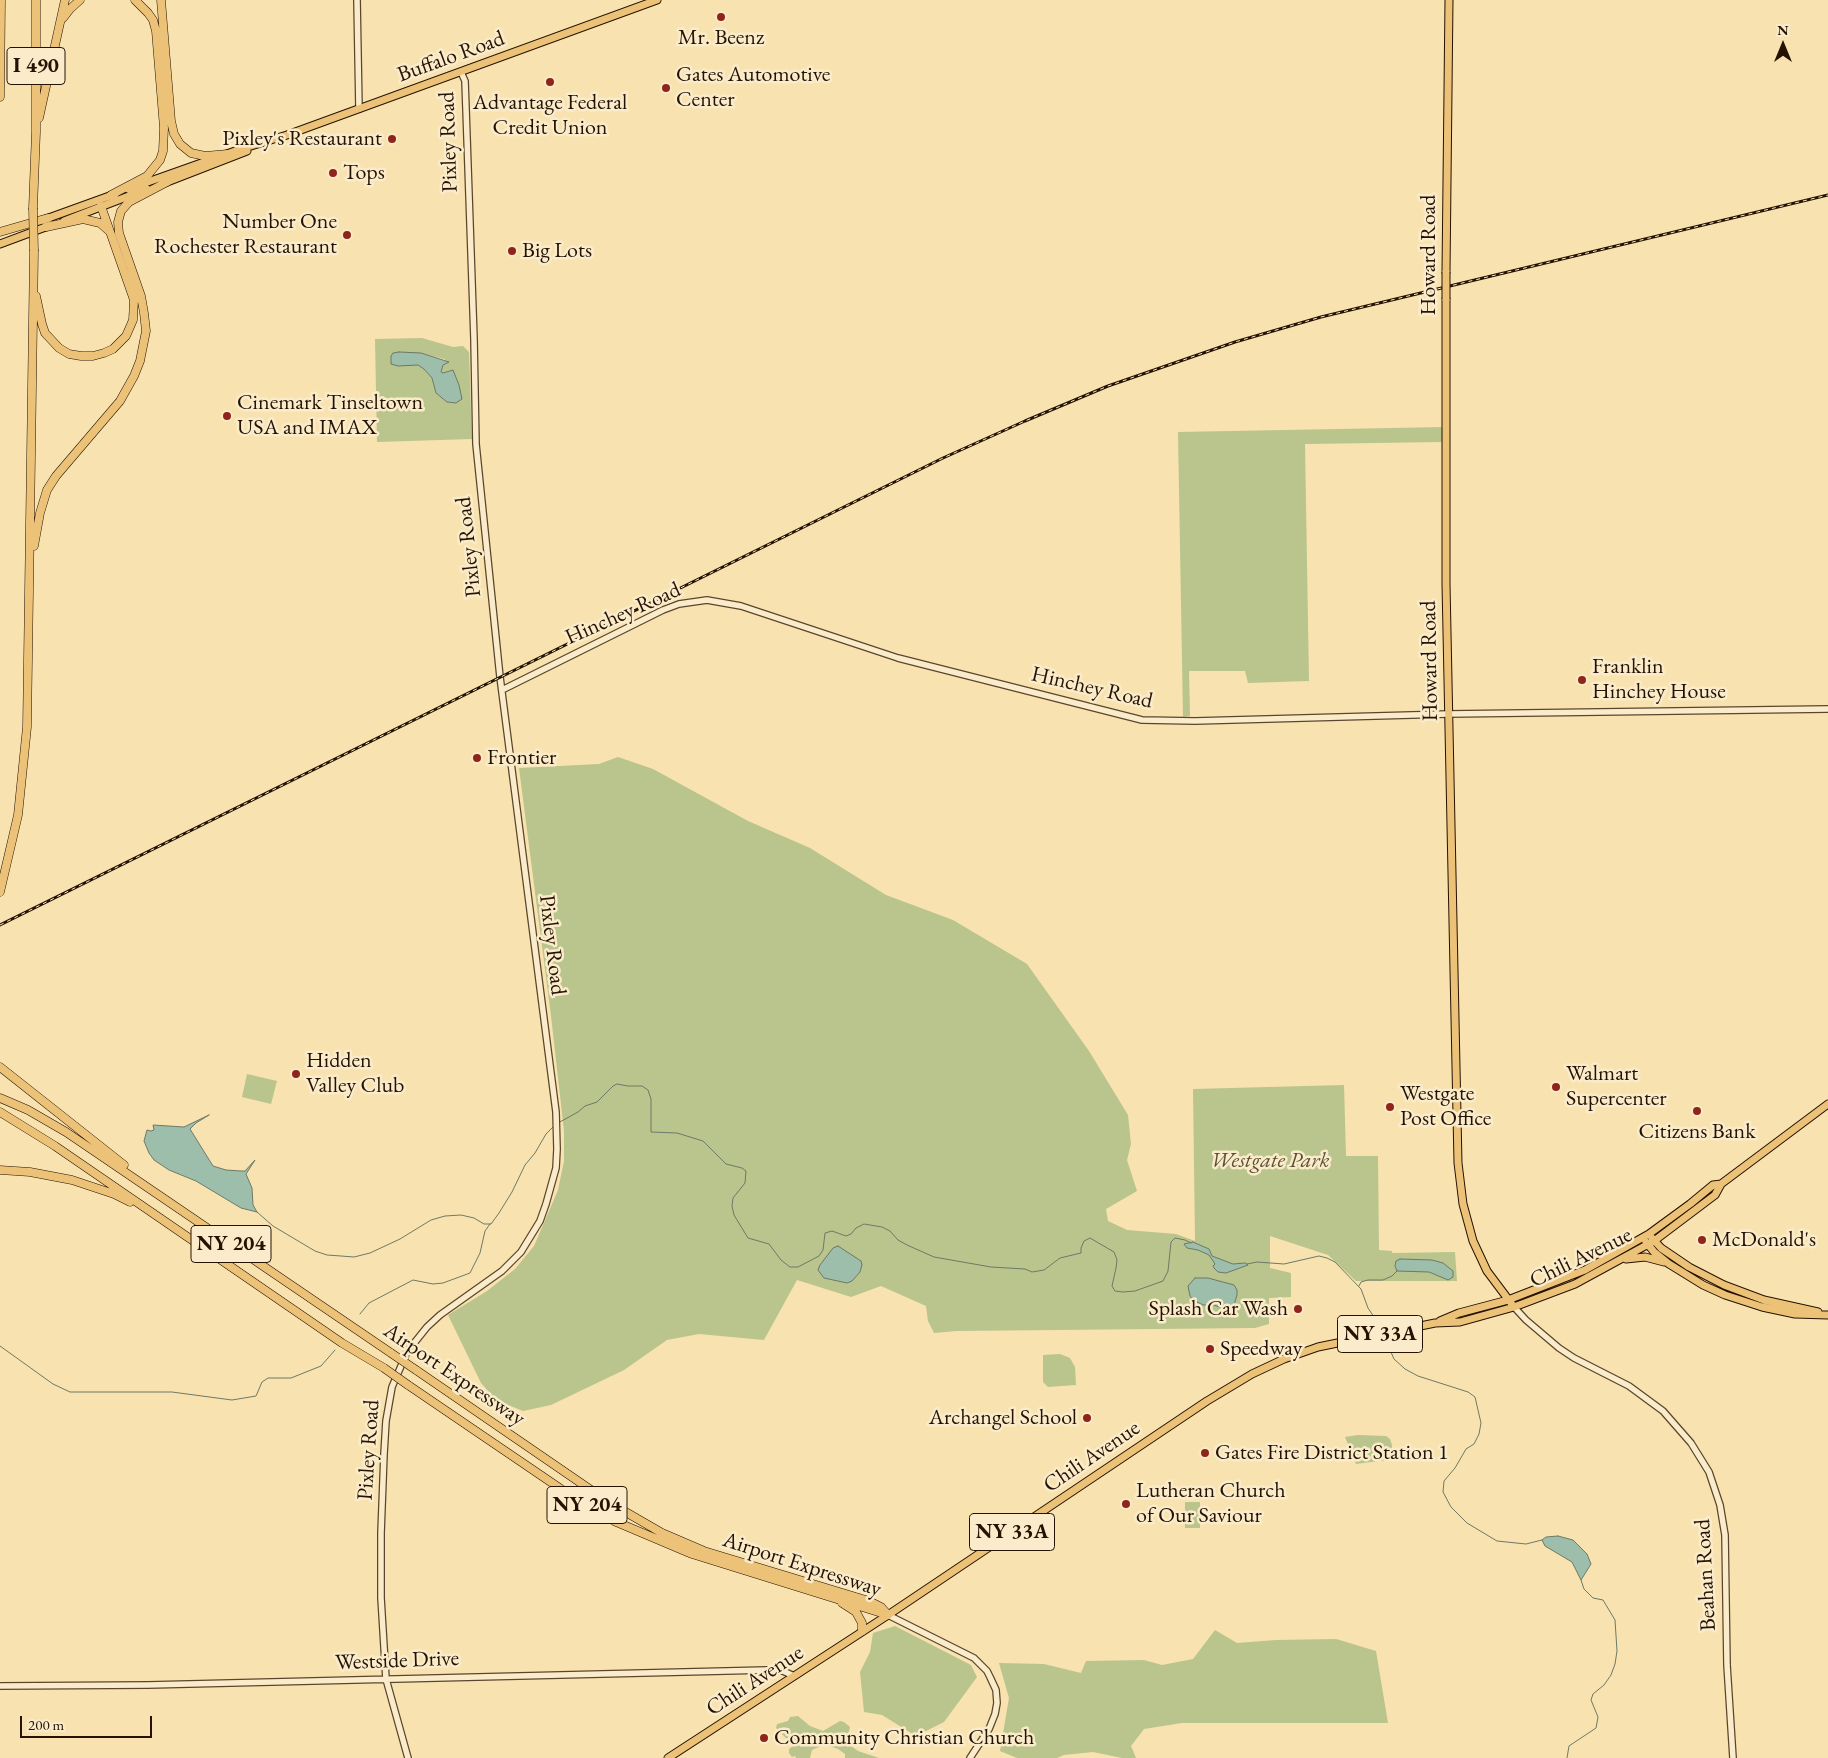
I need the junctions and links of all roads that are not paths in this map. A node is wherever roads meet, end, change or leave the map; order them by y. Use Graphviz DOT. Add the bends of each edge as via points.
graph roads {
  1 [pos="1,0"];
  2 [pos="36,0"];
  3 [pos="65,0"];
  4 [pos="80,0"];
  5 [pos="135,0"];
  6 [pos="161,0"];
  7 [pos="357,0"];
  8 [pos="657,0"];
  9 [pos="1449,0"];
  10 [pos="60,21"];
  11 [pos="462,72"];
  12 [pos="0,97"];
  13 [pos="359,109"];
  14 [pos="36,132"];
  15 [pos="258,146"];
  16 [pos="228,154"];
  17 [pos="167,182"];
  18 [pos="143,184"];
  19 [pos="111,195"];
  20 [pos="102,206"];
  21 [pos="48,218"];
  22 [pos="46,227"];
  23 [pos="0,232"];
  24 [pos="110,232"];
  25 [pos="0,236"];
  26 [pos="0,244"];
  27 [pos="33,277"];
  28 [pos="30,568"];
  29 [pos="502,690"];
  30 [pos="1828,708"];
  31 [pos="1448,714"];
  32 [pos="0,892"];
  33 [pos="0,1067"];
  34 [pos="0,1098"];
  35 [pos="1828,1104"];
  36 [pos="0,1112"];
  37 [pos="0,1170"];
  38 [pos="1721,1184"];
  39 [pos="170,1202"];
  40 [pos="175,1227"];
  41 [pos="1646,1236"];
  42 [pos="1651,1243"];
  43 [pos="1620,1260"];
  44 [pos="1669,1264"];
  45 [pos="1508,1300"];
  46 [pos="1514,1307"];
  47 [pos="1828,1315"];
  48 [pos="1435,1323"];
  49 [pos="824,1595"];
  50 [pos="888,1615"];
  51 [pos="862,1631"];
  52 [pos="794,1676"];
  53 [pos="386,1679"];
  54 [pos="0,1686"];
  55 [pos="408,1758"];
  56 [pos="668,1758"];
  57 [pos="970,1758"];
  58 [pos="1733,1758"];
  1 -- 12 [label="highway, I 490"];
  2 -- 14 [label="highway, I 490"];
  3 -- 10 [label="highway"];
  4 -- 10 [label="highway"];
  5 -- 19 [label="highway" via="153,20 156,31 163,151 158,165 147,176"];
  6 -- 16 [label="highway" via="174,134 191,153 205,156"];
  7 -- 13 [label="street"];
  8 -- 11 [label="main road, Buffalo Road"];
  9 -- 31 [label="main road, Howard Road, bridge" via="1445,421"];
  10 -- 14 [label="highway"];
  11 -- 13 [label="main road, Buffalo Road"];
  11 -- 29 [label="street, Pixley Road" via="467,137 476,444"];
  13 -- 15 [label="main road, Buffalo Road"];
  14 -- 27 [label="highway, I 490, bridge"];
  15 -- 16 [label="main road, Buffalo Road"];
  15 -- 17 [label="main road, Buffalo Road"];
  16 -- 18 [label="main road, Buffalo Road"];
  17 -- 20 [label="main road, Buffalo Road"];
  17 -- 28 [label="highway" via="129,202 121,211 118,222 144,313 146,331 140,361 120,401 47,490"];
  18 -- 19 [label="main road, Buffalo Road"];
  18 -- 20 [label="main road" via="104,201"];
  19 -- 21 [label="main road, Buffalo Road"];
  20 -- 22 [label="main road, Buffalo Road"];
  20 -- 24 [label="highway"];
  21 -- 23 [label="highway"];
  21 -- 25 [label="main road, Buffalo Road"];
  22 -- 24 [label="highway" via="83,219 100,223"];
  22 -- 26 [label="main road, Buffalo Road"];
  24 -- 27 [label="highway" via="131,290 134,311 130,329 113,349 82,356 58,348 45,333"];
  27 -- 28 [label="highway, I 490"];
  28 -- 32 [label="highway, I 490" via="25,754 18,815"];
  29 -- 31 [label="street, Hinchey Road" via="662,610 707,600 741,606 898,658 1142,720"];
  29 -- 53 [label="street, Pixley Road" via="557,1126 556,1159 552,1187 532,1236 502,1271 427,1327 408,1352 392,1387 386,1421 381,1533"];
  30 -- 31 [label="street, Hinchey Road"];
  31 -- 45 [label="main road, Howard Road" via="1460,1189 1480,1257"];
  33 -- 39 [label="highway"];
  34 -- 39 [label="highway" via="66,1132"];
  35 -- 38 [label="main road, Chili Avenue / NY 33A"];
  36 -- 40 [label="highway"];
  37 -- 40 [label="highway" via="51,1175 94,1186"];
  38 -- 41 [label="main road, Chili Avenue / NY 33A" via="1713,1185"];
  38 -- 42 [label="main road, Chili Avenue / NY 33A" via="1715,1195"];
  39 -- 50 [label="highway, Airport Expressway / NY 204, bridge" via="610,1503 662,1533 704,1551 869,1601"];
  40 -- 49 [label="highway, Airport Expressway / NY 204, bridge" via="342,1343 614,1521 692,1554"];
  41 -- 42 [label="main road"];
  41 -- 45 [label="main road, Chili Avenue / NY 33A" via="1585,1270"];
  42 -- 43 [label="main road, Chili Avenue / NY 33A"];
  42 -- 44 [label="main road"];
  42 -- 47 [label="main road" via="1724,1285 1764,1300"];
  43 -- 44 [label="main road" via="1645,1257"];
  43 -- 46 [label="main road, Chili Avenue / NY 33A" via="1575,1284"];
  44 -- 47 [label="main road" via="1703,1285 1738,1300 1795,1314"];
  45 -- 46 [label="main road, Howard Road"];
  45 -- 48 [label="main road, Chili Avenue / NY 33A"];
  46 -- 48 [label="main road, Chili Avenue / NY 33A" via="1460,1322"];
  46 -- 58 [label="street, Beahan Road" via="1559,1348 1653,1402 1685,1434 1708,1472 1720,1505 1725,1535 1727,1665"];
  48 -- 50 [label="main road, Chili Avenue / NY 33A" via="1318,1347 1252,1374"];
  49 -- 50 [label="highway, Airport Expressway / NY 204"];
  49 -- 51 [label="highway" via="856,1612"];
  50 -- 51 [label="main road, Chili Avenue / NY 33A"];
  50 -- 57 [label="street" via="974,1658 990,1677 996,1690 995,1714"];
  51 -- 52 [label="main road, Chili Avenue / NY 33A"];
  52 -- 53 [label="street, Westside Drive" via="767,1670"];
  52 -- 56 [label="main road, Chili Avenue / NY 33A"];
  53 -- 54 [label="street, Westside Drive"];
  53 -- 55 [label="street, Pixley Road"];
}
